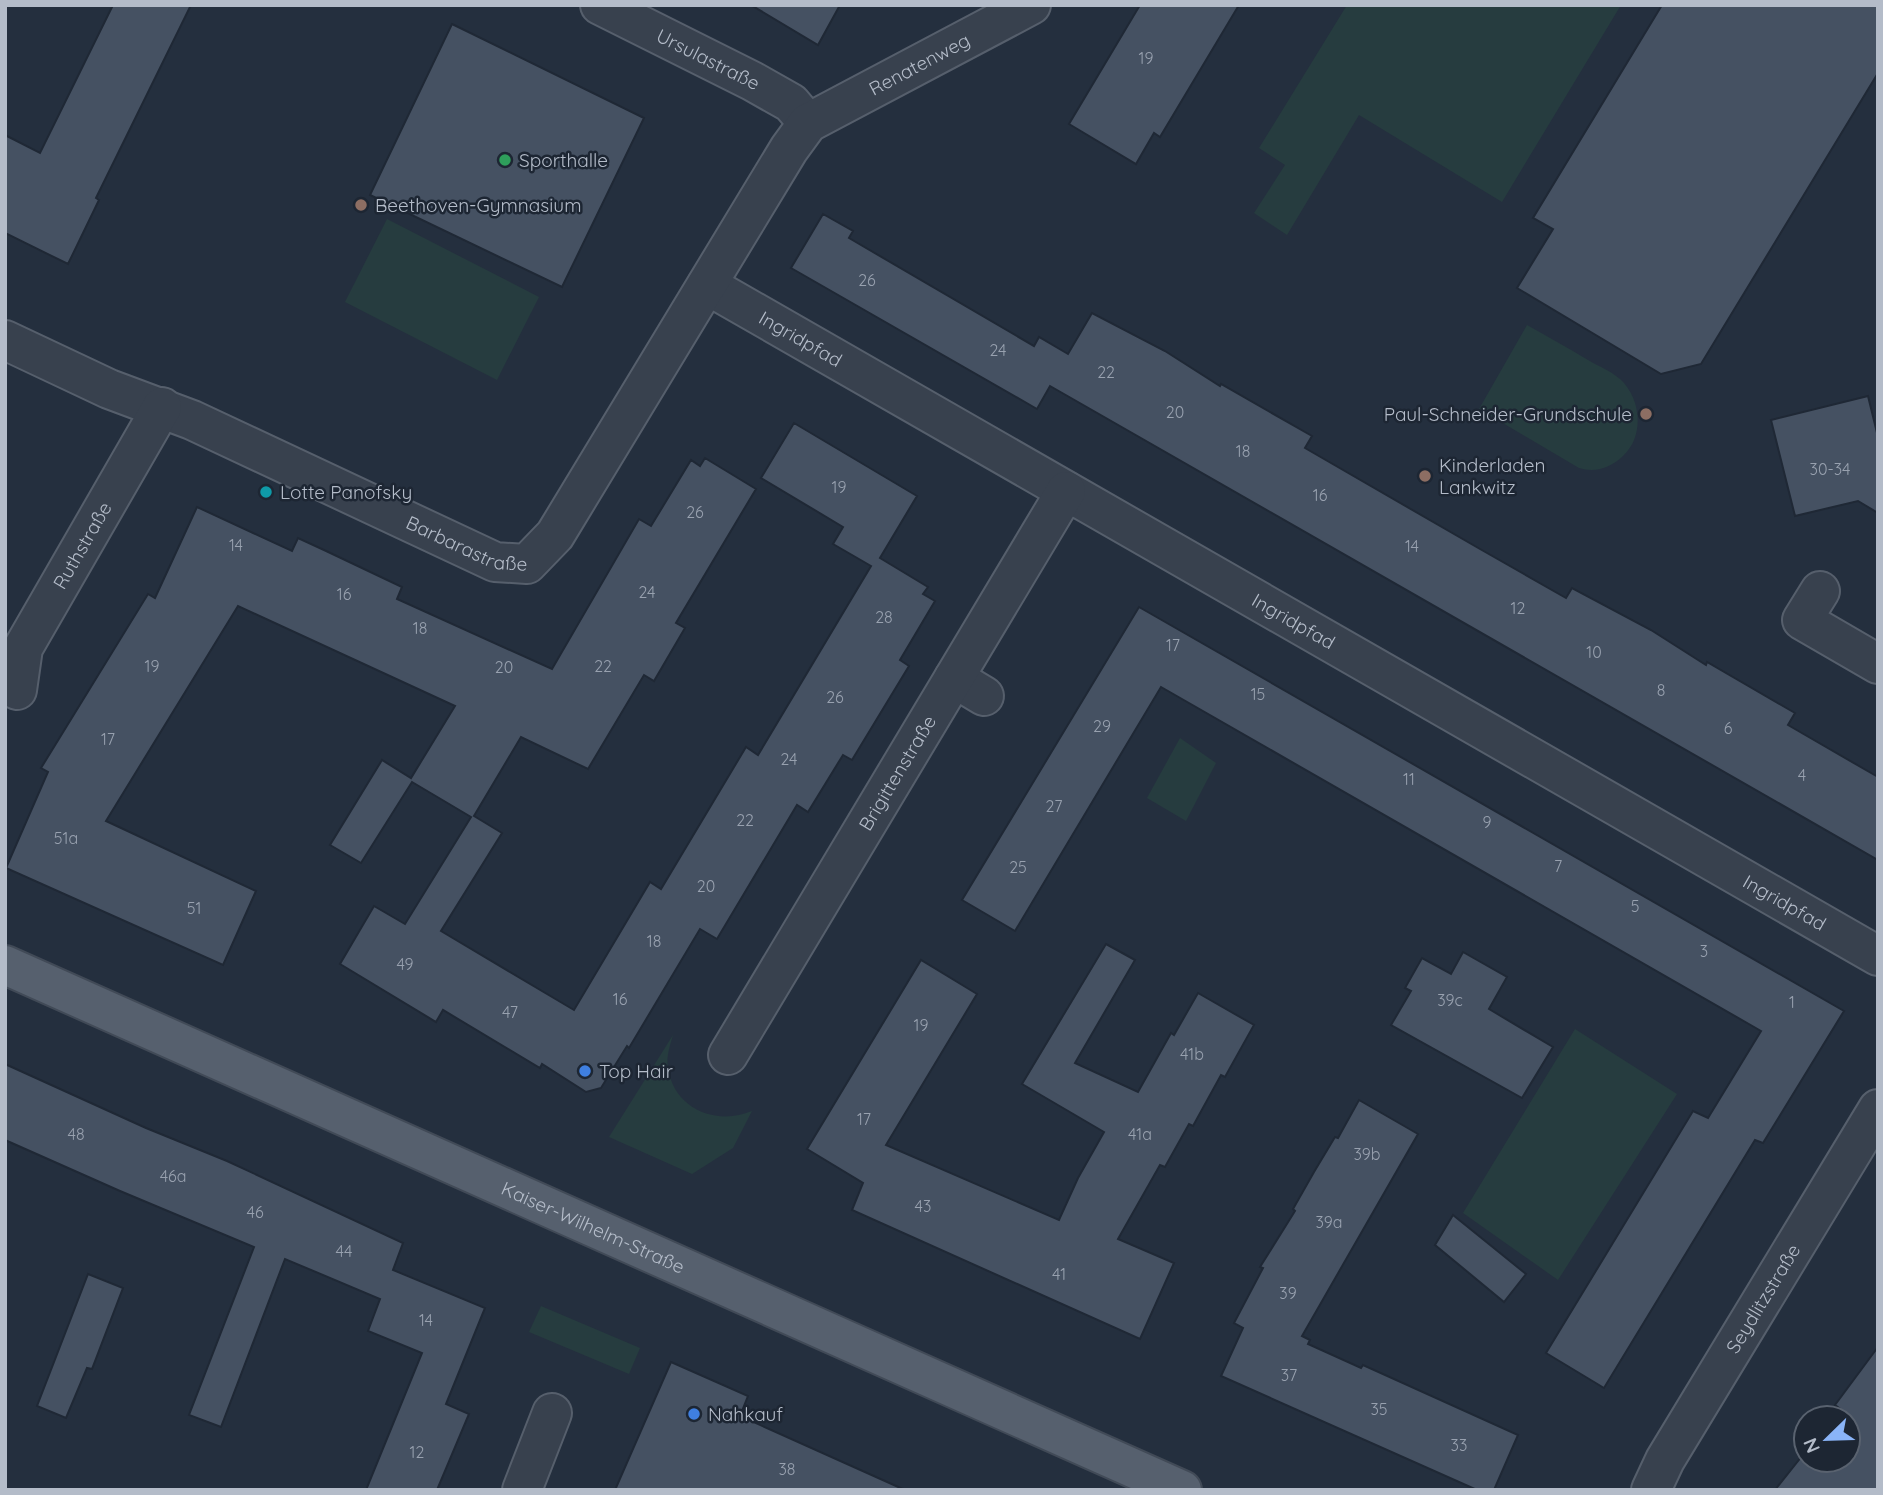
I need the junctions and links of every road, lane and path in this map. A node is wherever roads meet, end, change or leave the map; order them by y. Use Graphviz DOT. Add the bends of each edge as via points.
graph roads {
  1 [pos="600,5"];
  2 [pos="1031,5"];
  3 [pos="808,123"];
  4 [pos="707,285"];
  5 [pos="5,341"];
  6 [pos="162,407"];
  7 [pos="1066,491"];
  8 [pos="1820,591"];
  9 [pos="1878,664"];
  10 [pos="17,690"];
  11 [pos="1878,956"];
  12 [pos="5,965"];
  13 [pos="728,1055"];
  14 [pos="1878,1109"];
  15 [pos="552,1413"];
  16 [pos="522,1490"];
  17 [pos="1182,1490"];
  18 [pos="1651,1490"];
  1 -- 3 [label="street, Ursulastraße" via="791,103"];
  2 -- 3 [label="street, Renatenweg"];
  3 -- 4 [label="street, Barbarastraße"];
  4 -- 6 [label="street, Barbarastraße" via="555,535 527,564 495,562"];
  4 -- 7 [label="street, Ingridpfad"];
  5 -- 6 [label="street, Barbarastraße" via="109,389"];
  6 -- 10 [label="street, Ruthstraße" via="23,648"];
  7 -- 11 [label="street, Ingridpfad"];
  7 -- 13 [label="street, Brigittenstraße" via="969,687"];
  8 -- 9 [label="street" via="1802,620"];
  12 -- 17 [label="main road, Kaiser-Wilhelm-Straße"];
  14 -- 18 [label="street, Seydlitzstraße"];
  15 -- 16 [label="street"];
}
